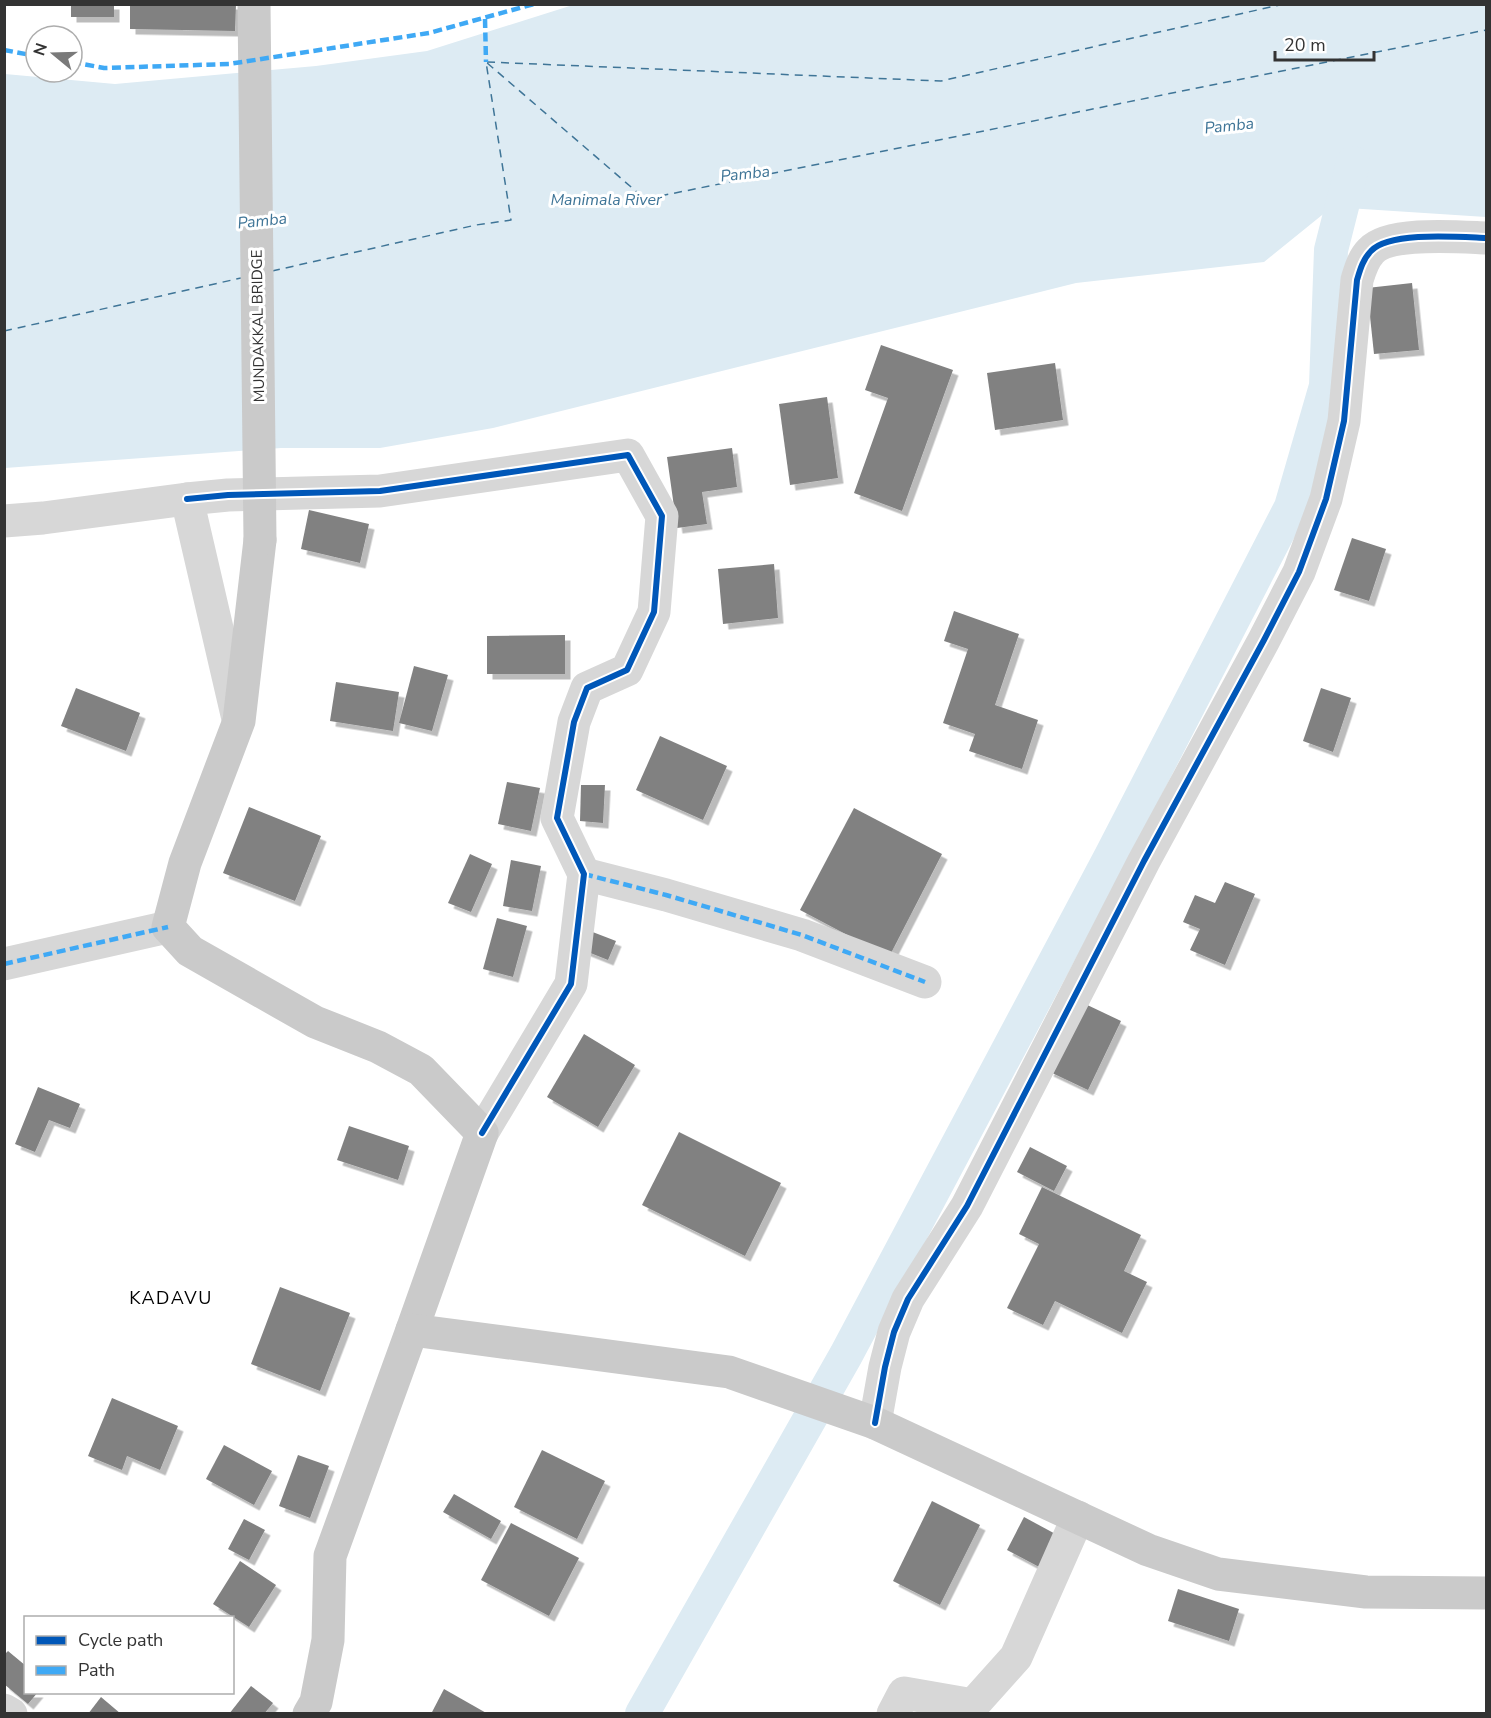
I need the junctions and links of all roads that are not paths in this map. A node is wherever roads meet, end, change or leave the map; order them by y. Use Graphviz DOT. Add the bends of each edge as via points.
graph roads {
  1 [pos="254,4"];
  2 [pos="1486,238"];
  3 [pos="187,498"];
  4 [pos="4,521"];
  5 [pos="238,721"];
  6 [pos="584,874"];
  7 [pos="168,927"];
  8 [pos="4,964"];
  9 [pos="925,982"];
  10 [pos="482,1132"];
  11 [pos="412,1330"];
  12 [pos="863,1418"];
  13 [pos="1078,1517"];
  14 [pos="1486,1593"];
  15 [pos="4,1710"];
  16 [pos="11,1713"];
  17 [pos="309,1713"];
  18 [pos="892,1713"];
  1 -- 5 [label="main road, MUNDAKKAL BRIDGE, bridge" via="260,540"];
  2 -- 12 [label="street" via="1407,238 1373,249 1364,261 1357,280 1344,422 1326,499 1299,572 1144,861 968,1206 908,1299"];
  3 -- 4 [label="street"];
  3 -- 5 [label="street"];
  3 -- 6 [label="street" via="380,490 628,455 662,516 654,612 627,670 587,688 574,722 557,818"];
  5 -- 7 [label="main road, MUNDAKKAL BRIDGE" via="185,863"];
  6 -- 9 [label="street" via="802,935"];
  6 -- 10 [label="street" via="571,984"];
  7 -- 8 [label="street"];
  7 -- 10 [label="main road" via="190,951 315,1022 378,1047 421,1070"];
  10 -- 11 [label="main road"];
  11 -- 12 [label="main road" via="729,1372"];
  11 -- 17 [label="main road" via="330,1556 328,1640 316,1702"];
  12 -- 13 [label="main road"];
  13 -- 14 [label="main road" via="1148,1550 1218,1574 1366,1592"];
  13 -- 18 [label="street" via="1016,1657 973,1705 904,1692"];
  15 -- 16 [label="street"];
}
